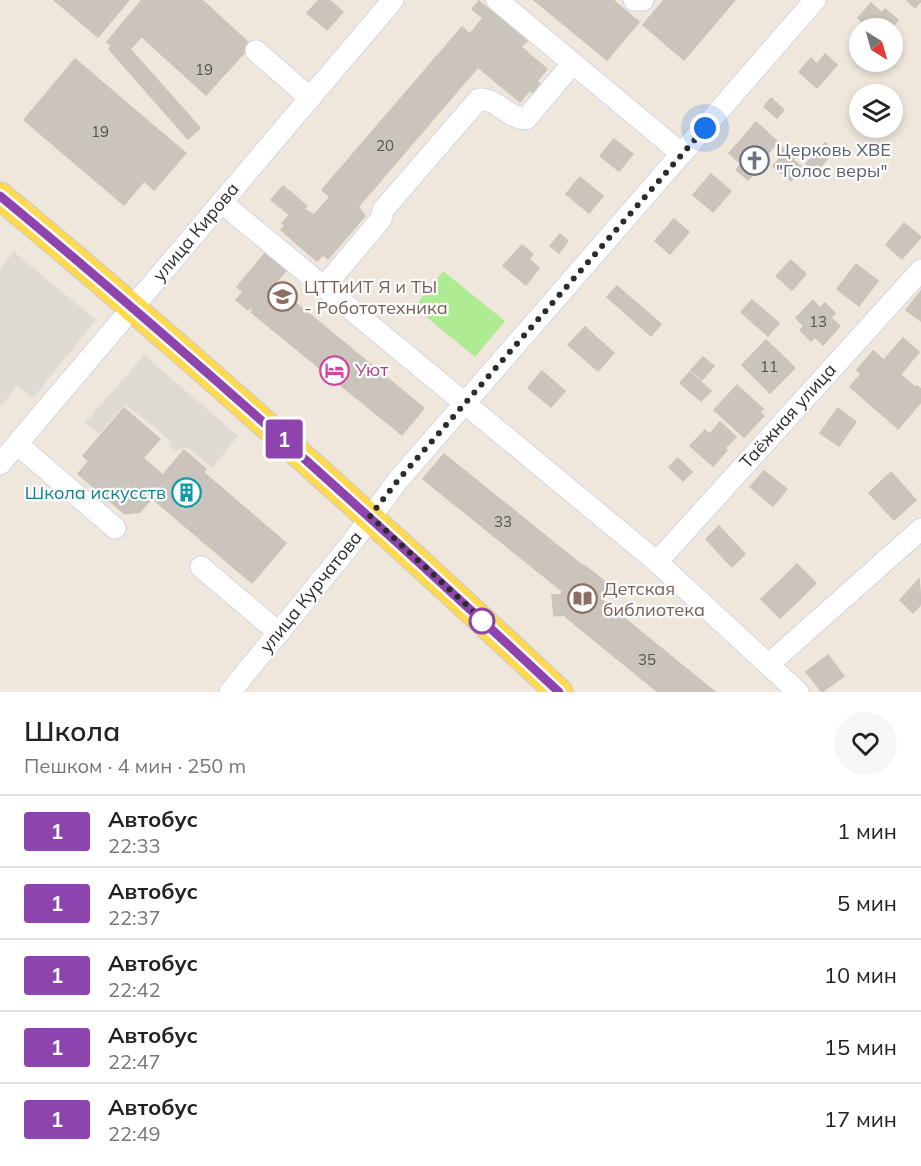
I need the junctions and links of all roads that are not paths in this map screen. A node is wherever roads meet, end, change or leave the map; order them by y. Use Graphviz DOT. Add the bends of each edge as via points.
graph roads {
  1 [pos="497,0"];
  2 [pos="634,0"];
  3 [pos="643,0"];
  4 [pos="815,0"];
  5 [pos="389,1"];
  6 [pos="256,51"];
  7 [pos="573,63"];
  8 [pos="310,98"];
  9 [pos="682,154"];
  10 [pos="0,196"];
  11 [pos="221,202"];
  12 [pos="921,270"];
  13 [pos="324,288"];
  14 [pos="133,306"];
  15 [pos="465,403"];
  16 [pos="17,444"];
  17 [pos="0,464"];
  18 [pos="370,516"];
  19 [pos="115,528"];
  20 [pos="921,529"];
  21 [pos="657,562"];
  22 [pos="201,567"];
  23 [pos="279,633"];
  24 [pos="769,664"];
  25 [pos="230,692"];
  26 [pos="559,692"];
  27 [pos="798,692"];
  1 -- 7 [label="street"];
  2 -- 3 [label="street"];
  4 -- 9 [label="street, улица Курчатова"];
  5 -- 8 [label="street, улица Кирова"];
  6 -- 8 [label="street"];
  7 -- 9 [label="street"];
  7 -- 13 [label="street" via="526,120 515,119 489,99 479,99 383,210 381,219"];
  8 -- 11 [label="street, улица Кирова"];
  9 -- 15 [label="street, улица Курчатова"];
  10 -- 14 [label="main road"];
  11 -- 13 [label="street"];
  11 -- 14 [label="street, улица Кирова"];
  12 -- 21 [label="street, Таёжная улица"];
  13 -- 15 [label="street"];
  14 -- 16 [label="street, улица Кирова"];
  14 -- 18 [label="main road"];
  15 -- 18 [label="street, улица Курчатова"];
  15 -- 21 [label="street"];
  16 -- 17 [label="street, улица Кирова"];
  16 -- 19 [label="street"];
  18 -- 23 [label="street, улица Курчатова"];
  18 -- 26 [label="main road"];
  20 -- 24 [label="street"];
  21 -- 24 [label="street"];
  22 -- 23 [label="street"];
  23 -- 25 [label="street, улица Курчатова"];
  24 -- 27 [label="street"];
}
